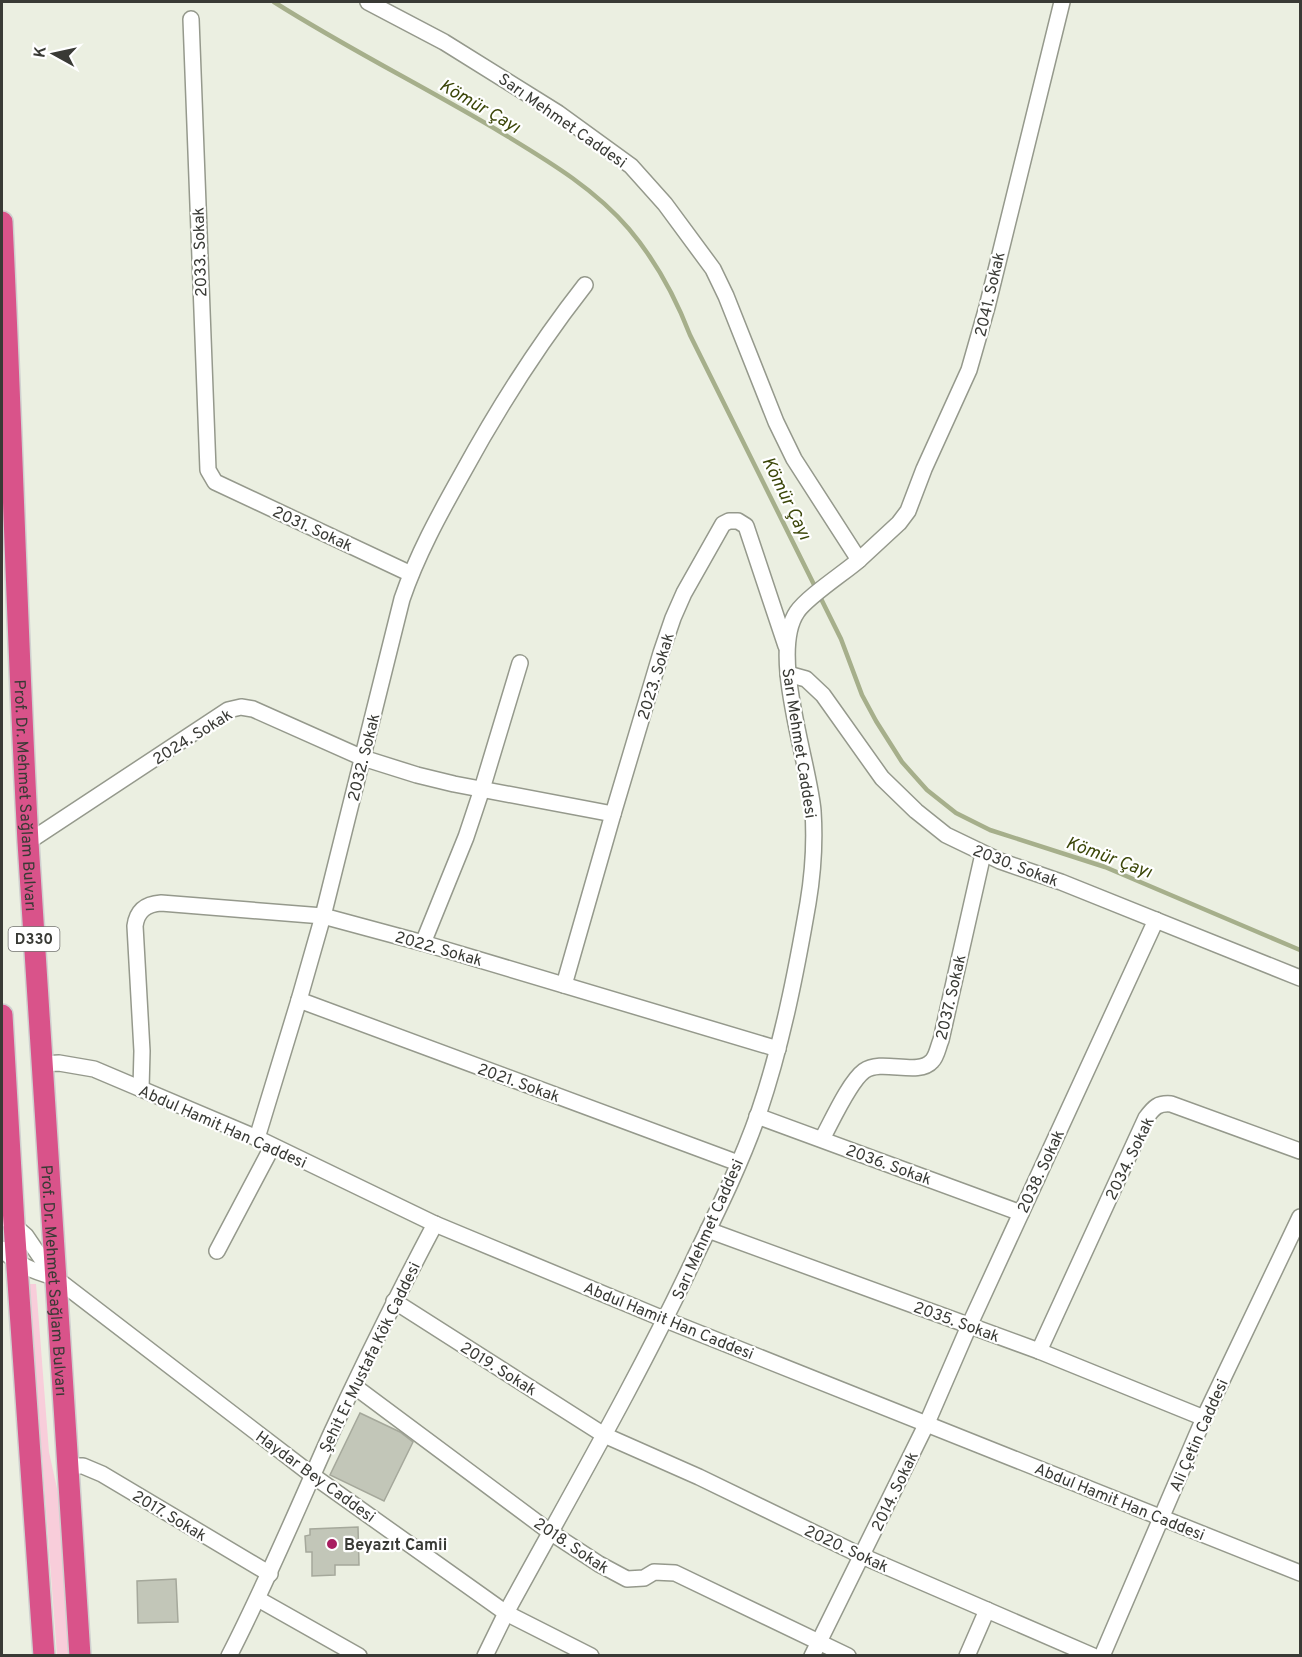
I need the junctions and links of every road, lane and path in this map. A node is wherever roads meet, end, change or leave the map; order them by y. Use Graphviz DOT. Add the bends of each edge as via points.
graph roads {
  1 [pos="368,2"];
  2 [pos="1062,2"];
  3 [pos="191,20"];
  4 [pos="2,222"];
  5 [pos="585,285"];
  6 [pos="214,482"];
  7 [pos="859,560"];
  8 [pos="411,574"];
  9 [pos="787,649"];
  10 [pos="520,663"];
  11 [pos="788,674"];
  12 [pos="363,758"];
  13 [pos="482,789"];
  14 [pos="613,814"];
  15 [pos="28,842"];
  16 [pos="983,854"];
  17 [pos="322,916"];
  18 [pos="1156,920"];
  19 [pos="423,943"];
  20 [pos="1300,978"];
  21 [pos="564,986"];
  22 [pos="299,1000"];
  23 [pos="2,1016"];
  24 [pos="778,1050"];
  25 [pos="41,1064"];
  26 [pos="141,1089"];
  27 [pos="757,1116"];
  28 [pos="256,1138"];
  29 [pos="822,1140"];
  30 [pos="272,1147"];
  31 [pos="1300,1150"];
  32 [pos="738,1163"];
  33 [pos="1021,1214"];
  34 [pos="1300,1217"];
  35 [pos="8,1219"];
  36 [pos="435,1224"];
  37 [pos="708,1230"];
  38 [pos="217,1251"];
  39 [pos="9,1256"];
  40 [pos="54,1277"];
  41 [pos="394,1301"];
  42 [pos="666,1320"];
  43 [pos="969,1326"];
  44 [pos="1039,1351"];
  45 [pos="354,1386"];
  46 [pos="1204,1418"];
  47 [pos="927,1423"];
  48 [pos="604,1435"];
  49 [pos="66,1466"];
  50 [pos="312,1475"];
  51 [pos="1161,1518"];
  52 [pos="550,1532"];
  53 [pos="862,1556"];
  54 [pos="1300,1573"];
  55 [pos="270,1574"];
  56 [pos="258,1599"];
  57 [pos="987,1610"];
  58 [pos="506,1613"];
  59 [pos="815,1648"];
  60 [pos="44,1656"];
  61 [pos="80,1656"];
  62 [pos="229,1656"];
  63 [pos="359,1656"];
  64 [pos="485,1656"];
  65 [pos="591,1656"];
  66 [pos="848,1656"];
  67 [pos="967,1656"];
  68 [pos="1093,1656"];
  69 [pos="1102,1656"];
  1 -- 7 [label="street, Sarı Mehmet Caddesi" via="453,48 558,113 631,166 665,204 713,269 794,459"];
  2 -- 7 [label="street, 2041. Sokak" via="969,370 908,511"];
  3 -- 6 [label="street, 2033. Sokak" via="207,462"];
  4 -- 15 [label="highway, Prof. Dr. Mehmet Sağlam Bulvarı / D330"];
  5 -- 8 [label="street, 2032. Sokak" via="523,369 489,424"];
  6 -- 8 [label="street, 2031. Sokak"];
  7 -- 9 [label="street, Sarı Mehmet Caddesi" via="797,611"];
  8 -- 12 [label="street, 2032. Sokak"];
  9 -- 11 [label="street, Sarı Mehmet Caddesi"];
  9 -- 14 [label="street, 2023. Sokak" via="746,526 729,521 712,542 673,618"];
  10 -- 13 [label="street"];
  11 -- 16 [label="street, 2030. Sokak" via="806,679 823,694 882,778 916,812 946,835"];
  11 -- 24 [label="street, Sarı Mehmet Caddesi" via="810,786 814,838 808,901"];
  12 -- 13 [label="street, 2024. Sokak"];
  12 -- 15 [label="street, 2024. Sokak" via="241,706 228,710"];
  12 -- 17 [label="street, 2032. Sokak"];
  13 -- 14 [label="street, 2024. Sokak"];
  13 -- 19 [label="street"];
  14 -- 21 [label="street, 2023. Sokak"];
  15 -- 25 [label="highway, Prof. Dr. Mehmet Sağlam Bulvarı / D330"];
  16 -- 18 [label="street, 2030. Sokak"];
  16 -- 29 [label="street, 2037. Sokak" via="941,1040 932,1061 919,1067 883,1066 862,1072"];
  17 -- 19 [label="street, 2022. Sokak"];
  17 -- 22 [label="street"];
  17 -- 26 [label="street" via="161,903 143,908 135,926"];
  18 -- 20 [label="street, 2030. Sokak"];
  18 -- 33 [label="street, 2038. Sokak"];
  19 -- 21 [label="street, 2022. Sokak"];
  21 -- 24 [label="street, 2022. Sokak"];
  22 -- 28 [label="street"];
  22 -- 32 [label="street, 2021. Sokak"];
  23 -- 35 [label="highway"];
  24 -- 27 [label="street, Sarı Mehmet Caddesi"];
  25 -- 26 [label="street, Abdul Hamit Han Caddesi" via="84,1066"];
  25 -- 40 [label="highway, Prof. Dr. Mehmet Sağlam Bulvarı / D330"];
  26 -- 28 [label="street, Abdul Hamit Han Caddesi"];
  27 -- 29 [label="street, 2036. Sokak"];
  27 -- 32 [label="street, Sarı Mehmet Caddesi"];
  28 -- 30 [label="street, Abdul Hamit Han Caddesi"];
  29 -- 33 [label="street, 2036. Sokak"];
  30 -- 36 [label="street, Abdul Hamit Han Caddesi"];
  30 -- 38 [label="street"];
  31 -- 44 [label="street, 2034. Sokak" via="1171,1104 1153,1108"];
  32 -- 37 [label="street, Sarı Mehmet Caddesi"];
  33 -- 43 [label="street, 2038. Sokak"];
  34 -- 46 [label="street, Ali Çetin Caddesi"];
  35 -- 39 [label="highway"];
  35 -- 40 [label="street" via="26,1236"];
  36 -- 41 [label="street, Şehit Er Mustafa Kök Caddesi"];
  36 -- 42 [label="street, Abdul Hamit Han Caddesi"];
  37 -- 42 [label="street, Sarı Mehmet Caddesi"];
  37 -- 43 [label="street, 2035. Sokak"];
  39 -- 40 [label="street" via="30,1270"];
  39 -- 60 [label="highway"];
  40 -- 49 [label="highway, Prof. Dr. Mehmet Sağlam Bulvarı / D330"];
  40 -- 50 [label="street, Haydar Bey Caddesi"];
  41 -- 45 [label="street, Şehit Er Mustafa Kök Caddesi"];
  41 -- 48 [label="street, 2019. Sokak"];
  42 -- 47 [label="street, Abdul Hamit Han Caddesi"];
  42 -- 48 [label="street, Sarı Mehmet Caddesi"];
  43 -- 44 [label="street, 2035. Sokak"];
  43 -- 47 [label="street, 2038. Sokak"];
  44 -- 46 [label="street, 2035. Sokak"];
  45 -- 50 [label="street, Şehit Er Mustafa Kök Caddesi"];
  45 -- 52 [label="street, 2018. Sokak"];
  46 -- 51 [label="street, Ali Çetin Caddesi"];
  47 -- 51 [label="street, Abdul Hamit Han Caddesi"];
  47 -- 53 [label="street, 2014. Sokak"];
  48 -- 52 [label="street, Sarı Mehmet Caddesi"];
  48 -- 53 [label="street, 2020. Sokak"];
  49 -- 55 [label="street, 2017. Sokak" via="93,1470"];
  49 -- 61 [label="highway, Prof. Dr. Mehmet Sağlam Bulvarı / D330"];
  50 -- 55 [label="street, Şehit Er Mustafa Kök Caddesi"];
  50 -- 58 [label="street, Haydar Bey Caddesi"];
  51 -- 54 [label="street, Abdul Hamit Han Caddesi"];
  51 -- 69 [label="street, Ali Çetin Caddesi"];
  52 -- 58 [label="street, Sarı Mehmet Caddesi"];
  52 -- 59 [label="street, 2018. Sokak" via="618,1575 637,1579 654,1572 675,1573"];
  53 -- 57 [label="street, 2020. Sokak"];
  53 -- 59 [label="street, 2014. Sokak"];
  55 -- 56 [label="street, Şehit Er Mustafa Kök Caddesi"];
  56 -- 62 [label="street, Şehit Er Mustafa Kök Caddesi"];
  56 -- 63 [label="street"];
  57 -- 67 [label="street"];
  57 -- 68 [label="street, 2020. Sokak"];
  58 -- 64 [label="street, Sarı Mehmet Caddesi"];
  58 -- 65 [label="street, Haydar Bey Caddesi"];
  59 -- 66 [label="street, 2018. Sokak"];
}
